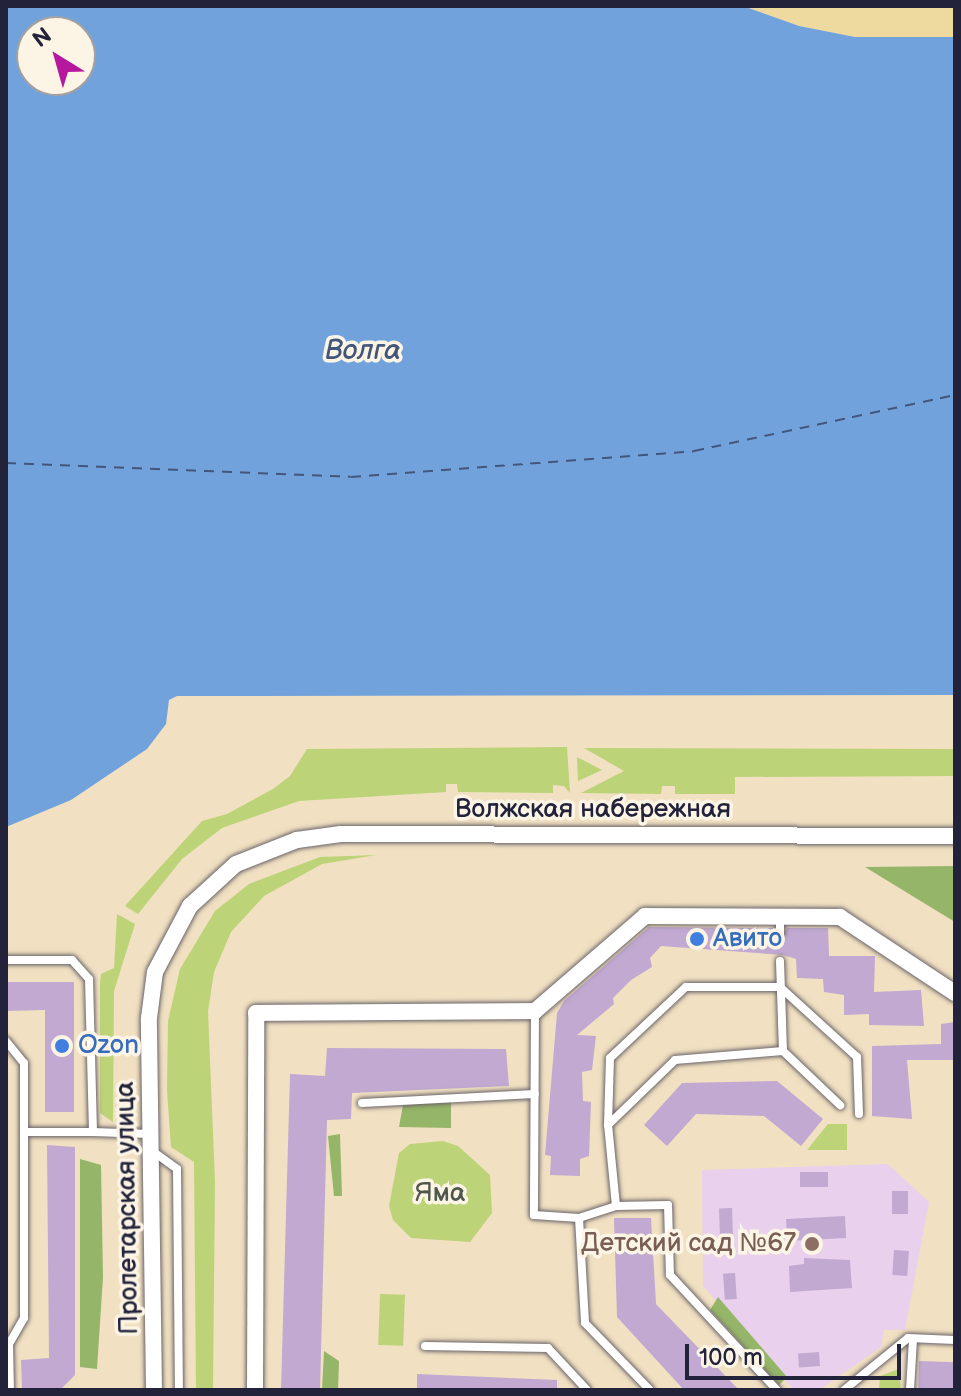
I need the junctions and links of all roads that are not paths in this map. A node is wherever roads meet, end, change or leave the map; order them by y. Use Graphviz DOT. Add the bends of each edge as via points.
graph roads {
  1 [pos="955,836"];
  2 [pos="236,864"];
  3 [pos="780,916"];
  4 [pos="780,933"];
  5 [pos="6,960"];
  6 [pos="780,961"];
  7 [pos="780,987"];
  8 [pos="955,993"];
  9 [pos="535,1011"];
  10 [pos="6,1041"];
  11 [pos="783,1051"];
  12 [pos="535,1094"];
  13 [pos="362,1103"];
  14 [pos="840,1105"];
  15 [pos="859,1114"];
  16 [pos="608,1125"];
  17 [pos="24,1132"];
  18 [pos="93,1132"];
  19 [pos="151,1142"];
  20 [pos="616,1206"];
  21 [pos="579,1218"];
  22 [pos="913,1339"];
  23 [pos="955,1340"];
  24 [pos="425,1346"];
  25 [pos="10,1390"];
  26 [pos="154,1390"];
  27 [pos="179,1390"];
  28 [pos="255,1390"];
  29 [pos="587,1390"];
  30 [pos="650,1390"];
  31 [pos="777,1390"];
  32 [pos="844,1390"];
  33 [pos="910,1390"];
  1 -- 2 [label="street, Волжская набережная" via="341,834 297,840"];
  2 -- 19 [label="street, Пролетарская улица" via="190,906 155,972 149,1018"];
  3 -- 4 [label="lane"];
  3 -- 8 [label="street" via="840,917"];
  3 -- 9 [label="street" via="645,916"];
  5 -- 18 [label="lane" via="72,960 87,974"];
  6 -- 7 [label="lane"];
  7 -- 11 [label="lane"];
  7 -- 15 [label="lane" via="857,1057"];
  7 -- 16 [label="lane" via="686,987 610,1058"];
  9 -- 12 [label="lane"];
  9 -- 28 [label="street" via="256,1013"];
  10 -- 17 [label="lane" via="24,1063"];
  11 -- 14 [label="lane"];
  11 -- 16 [label="lane" via="675,1060"];
  12 -- 13 [label="lane"];
  12 -- 21 [label="lane" via="534,1215"];
  16 -- 20 [label="lane"];
  17 -- 18 [label="lane"];
  17 -- 25 [label="lane" via="24,1318 9,1344"];
  18 -- 19 [label="lane"];
  19 -- 26 [label="street, Пролетарская улица"];
  19 -- 27 [label="lane" via="177,1169"];
  20 -- 21 [label="lane"];
  20 -- 31 [label="lane" via="668,1205 670,1275"];
  21 -- 30 [label="lane" via="585,1323"];
  22 -- 23 [label="lane"];
  22 -- 32 [label="lane"];
  22 -- 33 [label="lane"];
  24 -- 29 [label="lane" via="548,1348"];
}
